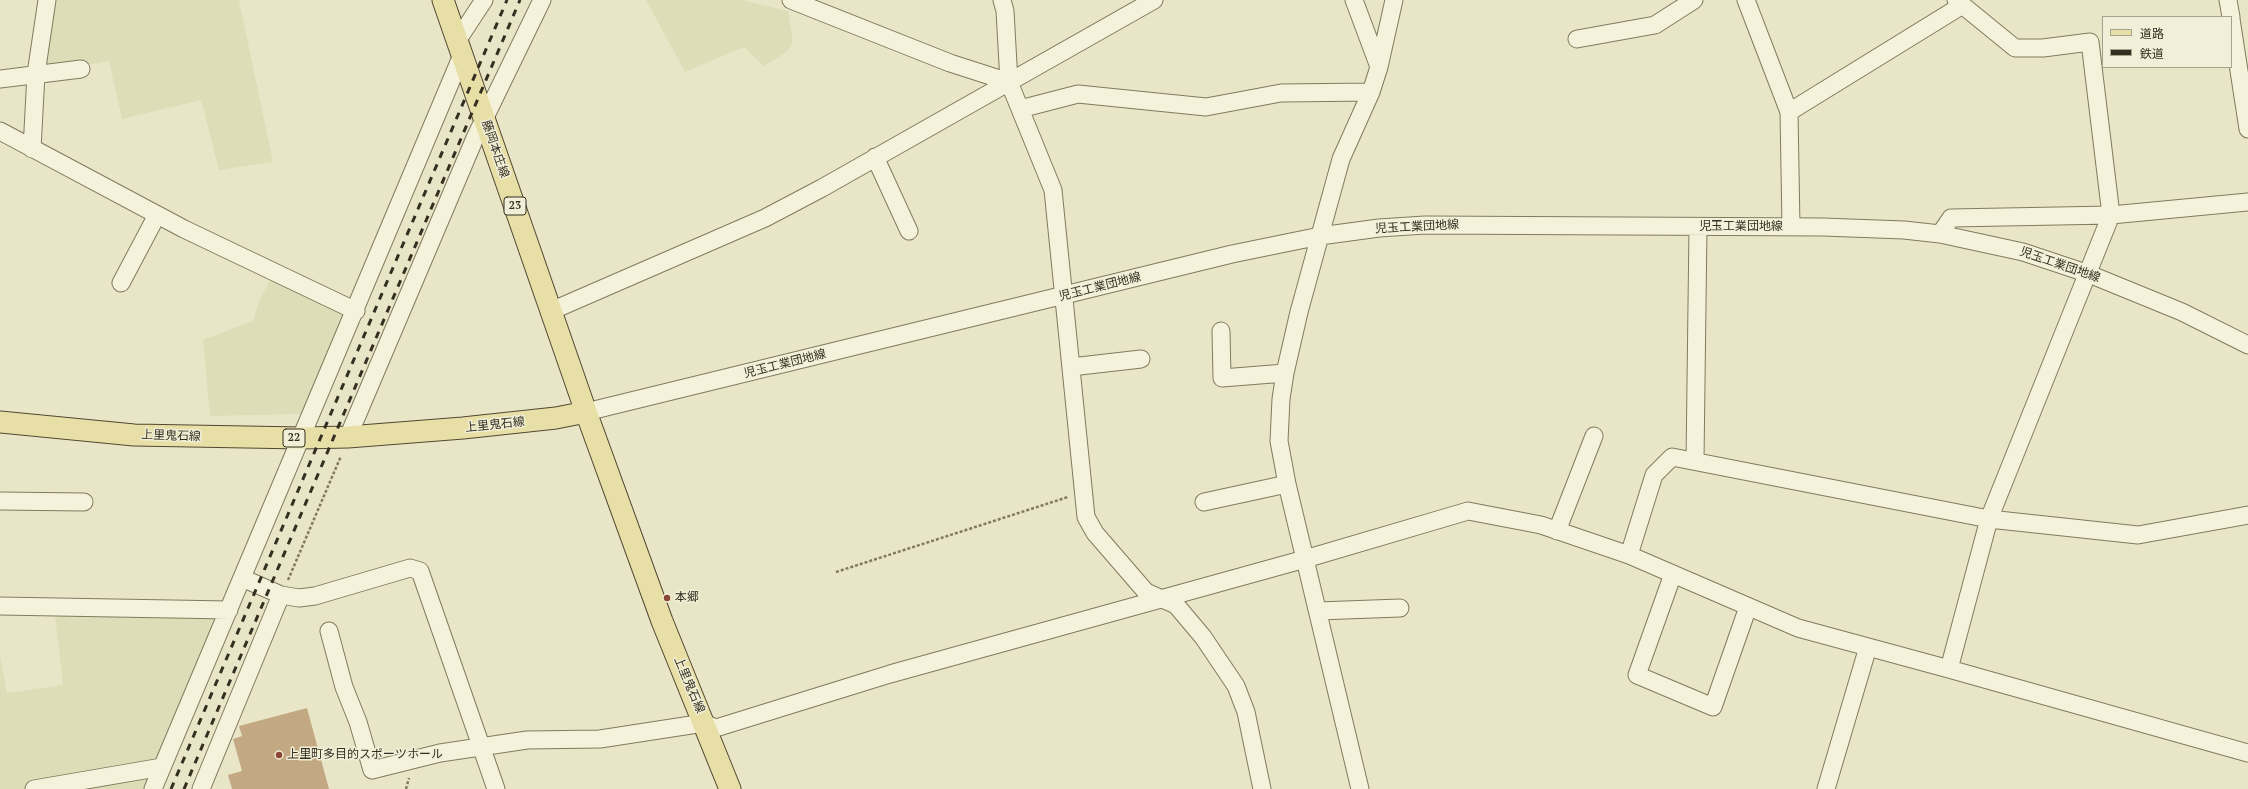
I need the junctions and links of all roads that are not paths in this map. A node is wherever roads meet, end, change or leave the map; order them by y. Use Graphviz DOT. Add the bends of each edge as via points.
graph roads {
  1 [pos="47,0"];
  2 [pos="443,0"];
  3 [pos="484,0"];
  4 [pos="542,0"];
  5 [pos="791,0"];
  6 [pos="1002,0"];
  7 [pos="1154,0"];
  8 [pos="1354,0"];
  9 [pos="1394,0"];
  10 [pos="1694,0"];
  11 [pos="1746,0"];
  12 [pos="2228,0"];
  13 [pos="1959,3"];
  14 [pos="2231,16"];
  15 [pos="2232,25"];
  16 [pos="1577,39"];
  17 [pos="460,48"];
  18 [pos="1379,67"];
  19 [pos="81,69"];
  20 [pos="36,74"];
  21 [pos="0,79"];
  22 [pos="1009,82"];
  23 [pos="1371,92"];
  24 [pos="1020,109"];
  25 [pos="1789,112"];
  26 [pos="485,120"];
  27 [pos="2248,129"];
  28 [pos="0,130"];
  29 [pos="32,149"];
  30 [pos="875,157"];
  31 [pos="2248,202"];
  32 [pos="2111,214"];
  33 [pos="157,215"];
  34 [pos="1698,227"];
  35 [pos="1791,227"];
  36 [pos="909,232"];
  37 [pos="1940,234"];
  38 [pos="1320,236"];
  39 [pos="2089,274"];
  40 [pos="121,284"];
  41 [pos="1063,296"];
  42 [pos="356,311"];
  43 [pos="551,311"];
  44 [pos="1221,331"];
  45 [pos="2248,345"];
  46 [pos="1141,359"];
  47 [pos="1071,367"];
  48 [pos="1285,373"];
  49 [pos="586,412"];
  50 [pos="0,422"];
  51 [pos="1594,436"];
  52 [pos="348,437"];
  53 [pos="302,438"];
  54 [pos="1695,462"];
  55 [pos="1287,484"];
  56 [pos="0,501"];
  57 [pos="84,502"];
  58 [pos="1204,502"];
  59 [pos="2248,515"];
  60 [pos="1988,519"];
  61 [pos="1557,531"];
  62 [pos="1629,555"];
  63 [pos="1305,559"];
  64 [pos="1673,574"];
  65 [pos="242,578"];
  66 [pos="282,595"];
  67 [pos="1161,599"];
  68 [pos="0,606"];
  69 [pos="1748,606"];
  70 [pos="1400,608"];
  71 [pos="229,610"];
  72 [pos="1318,611"];
  73 [pos="329,631"];
  74 [pos="1868,647"];
  75 [pos="1949,669"];
  76 [pos="704,723"];
  77 [pos="482,746"];
  78 [pos="2248,753"];
  79 [pos="162,767"];
  80 [pos="34,789"];
  81 [pos="152,789"];
  82 [pos="201,789"];
  83 [pos="496,789"];
  84 [pos="730,789"];
  85 [pos="1262,789"];
  86 [pos="1360,789"];
  87 [pos="1826,789"];
  1 -- 20 [label="street"];
  2 -- 17 [label="main road, 藤岡本庄線 / 23"];
  3 -- 17 [label="street"];
  4 -- 26 [label="street"];
  5 -- 22 [label="street" via="950,63"];
  6 -- 22 [label="street" via="1005,11"];
  7 -- 22 [label="street"];
  8 -- 18 [label="street"];
  9 -- 18 [label="street"];
  10 -- 16 [label="street" via="1655,25"];
  11 -- 25 [label="street"];
  12 -- 14 [label="street"];
  13 -- 25 [label="street"];
  13 -- 32 [label="street" via="2015,48 2042,48 2090,42"];
  15 -- 27 [label="street"];
  17 -- 26 [label="main road, 藤岡本庄線 / 23"];
  17 -- 42 [label="street"];
  18 -- 23 [label="street"];
  19 -- 20 [label="street"];
  20 -- 21 [label="street"];
  20 -- 29 [label="street"];
  22 -- 24 [label="street"];
  22 -- 30 [label="street"];
  23 -- 24 [label="street" via="1282,93 1206,106 1078,94"];
  23 -- 38 [label="street" via="1341,159"];
  24 -- 41 [label="street" via="1053,190"];
  25 -- 35 [label="street"];
  26 -- 43 [label="main road, 藤岡本庄線 / 23"];
  26 -- 52 [label="street" via="475,138"];
  28 -- 29 [label="street"];
  29 -- 33 [label="street"];
  30 -- 36 [label="street"];
  30 -- 43 [label="street" via="765,218"];
  31 -- 32 [label="street"];
  32 -- 37 [label="street" via="1951,218"];
  32 -- 39 [label="street"];
  33 -- 40 [label="street"];
  33 -- 42 [label="street"];
  34 -- 35 [label="street, 児玉工業団地線"];
  34 -- 38 [label="street, 児玉工業団地線" via="1433,225 1379,228"];
  34 -- 54 [label="street"];
  35 -- 37 [label="street, 児玉工業団地線" via="1904,230"];
  37 -- 39 [label="street, 児玉工業団地線" via="2023,252"];
  38 -- 41 [label="street, 児玉工業団地線" via="1232,254"];
  38 -- 48 [label="street"];
  39 -- 45 [label="street, 児玉工業団地線" via="2182,312"];
  39 -- 60 [label="street"];
  41 -- 47 [label="street"];
  41 -- 49 [label="street, 児玉工業団地線"];
  42 -- 53 [label="street"];
  43 -- 49 [label="main road, 藤岡本庄線 / 23"];
  44 -- 48 [label="street" via="1222,378"];
  46 -- 47 [label="street"];
  47 -- 67 [label="street" via="1086,517 1095,533 1146,592"];
  48 -- 55 [label="street" via="1279,441"];
  49 -- 52 [label="main road, 上里鬼石線 / 22" via="471,428"];
  49 -- 76 [label="main road, 上里鬼石線" via="662,621"];
  50 -- 53 [label="main road, 上里鬼石線 / 22" via="134,435"];
  51 -- 61 [label="street"];
  52 -- 53 [label="main road, 上里鬼石線 / 22"];
  53 -- 65 [label="street"];
  54 -- 60 [label="street"];
  54 -- 62 [label="street" via="1672,457 1654,474"];
  55 -- 58 [label="street"];
  55 -- 63 [label="street"];
  56 -- 57 [label="street"];
  59 -- 60 [label="street" via="2138,535"];
  60 -- 75 [label="street"];
  61 -- 62 [label="street"];
  61 -- 63 [label="street" via="1541,525 1468,511"];
  62 -- 64 [label="street"];
  63 -- 67 [label="street"];
  63 -- 72 [label="street"];
  64 -- 69 [label="street"];
  64 -- 69 [label="street" via="1637,675 1713,708"];
  65 -- 66 [label="street"];
  65 -- 71 [label="street"];
  66 -- 77 [label="street" via="298,598 315,596 410,568 420,571"];
  66 -- 82 [label="street"];
  67 -- 76 [label="street" via="890,674 716,728"];
  67 -- 85 [label="street" via="1176,605 1203,637 1236,686 1246,712"];
  68 -- 71 [label="street"];
  69 -- 74 [label="street" via="1798,628"];
  70 -- 72 [label="street"];
  71 -- 79 [label="street"];
  72 -- 86 [label="street"];
  73 -- 77 [label="street" via="372,770 440,753"];
  74 -- 75 [label="street"];
  74 -- 87 [label="street"];
  75 -- 78 [label="street"];
  76 -- 77 [label="street" via="600,739 527,740"];
  76 -- 84 [label="main road, 上里鬼石線"];
  77 -- 83 [label="street"];
  79 -- 80 [label="street"];
  79 -- 81 [label="street"];
}
